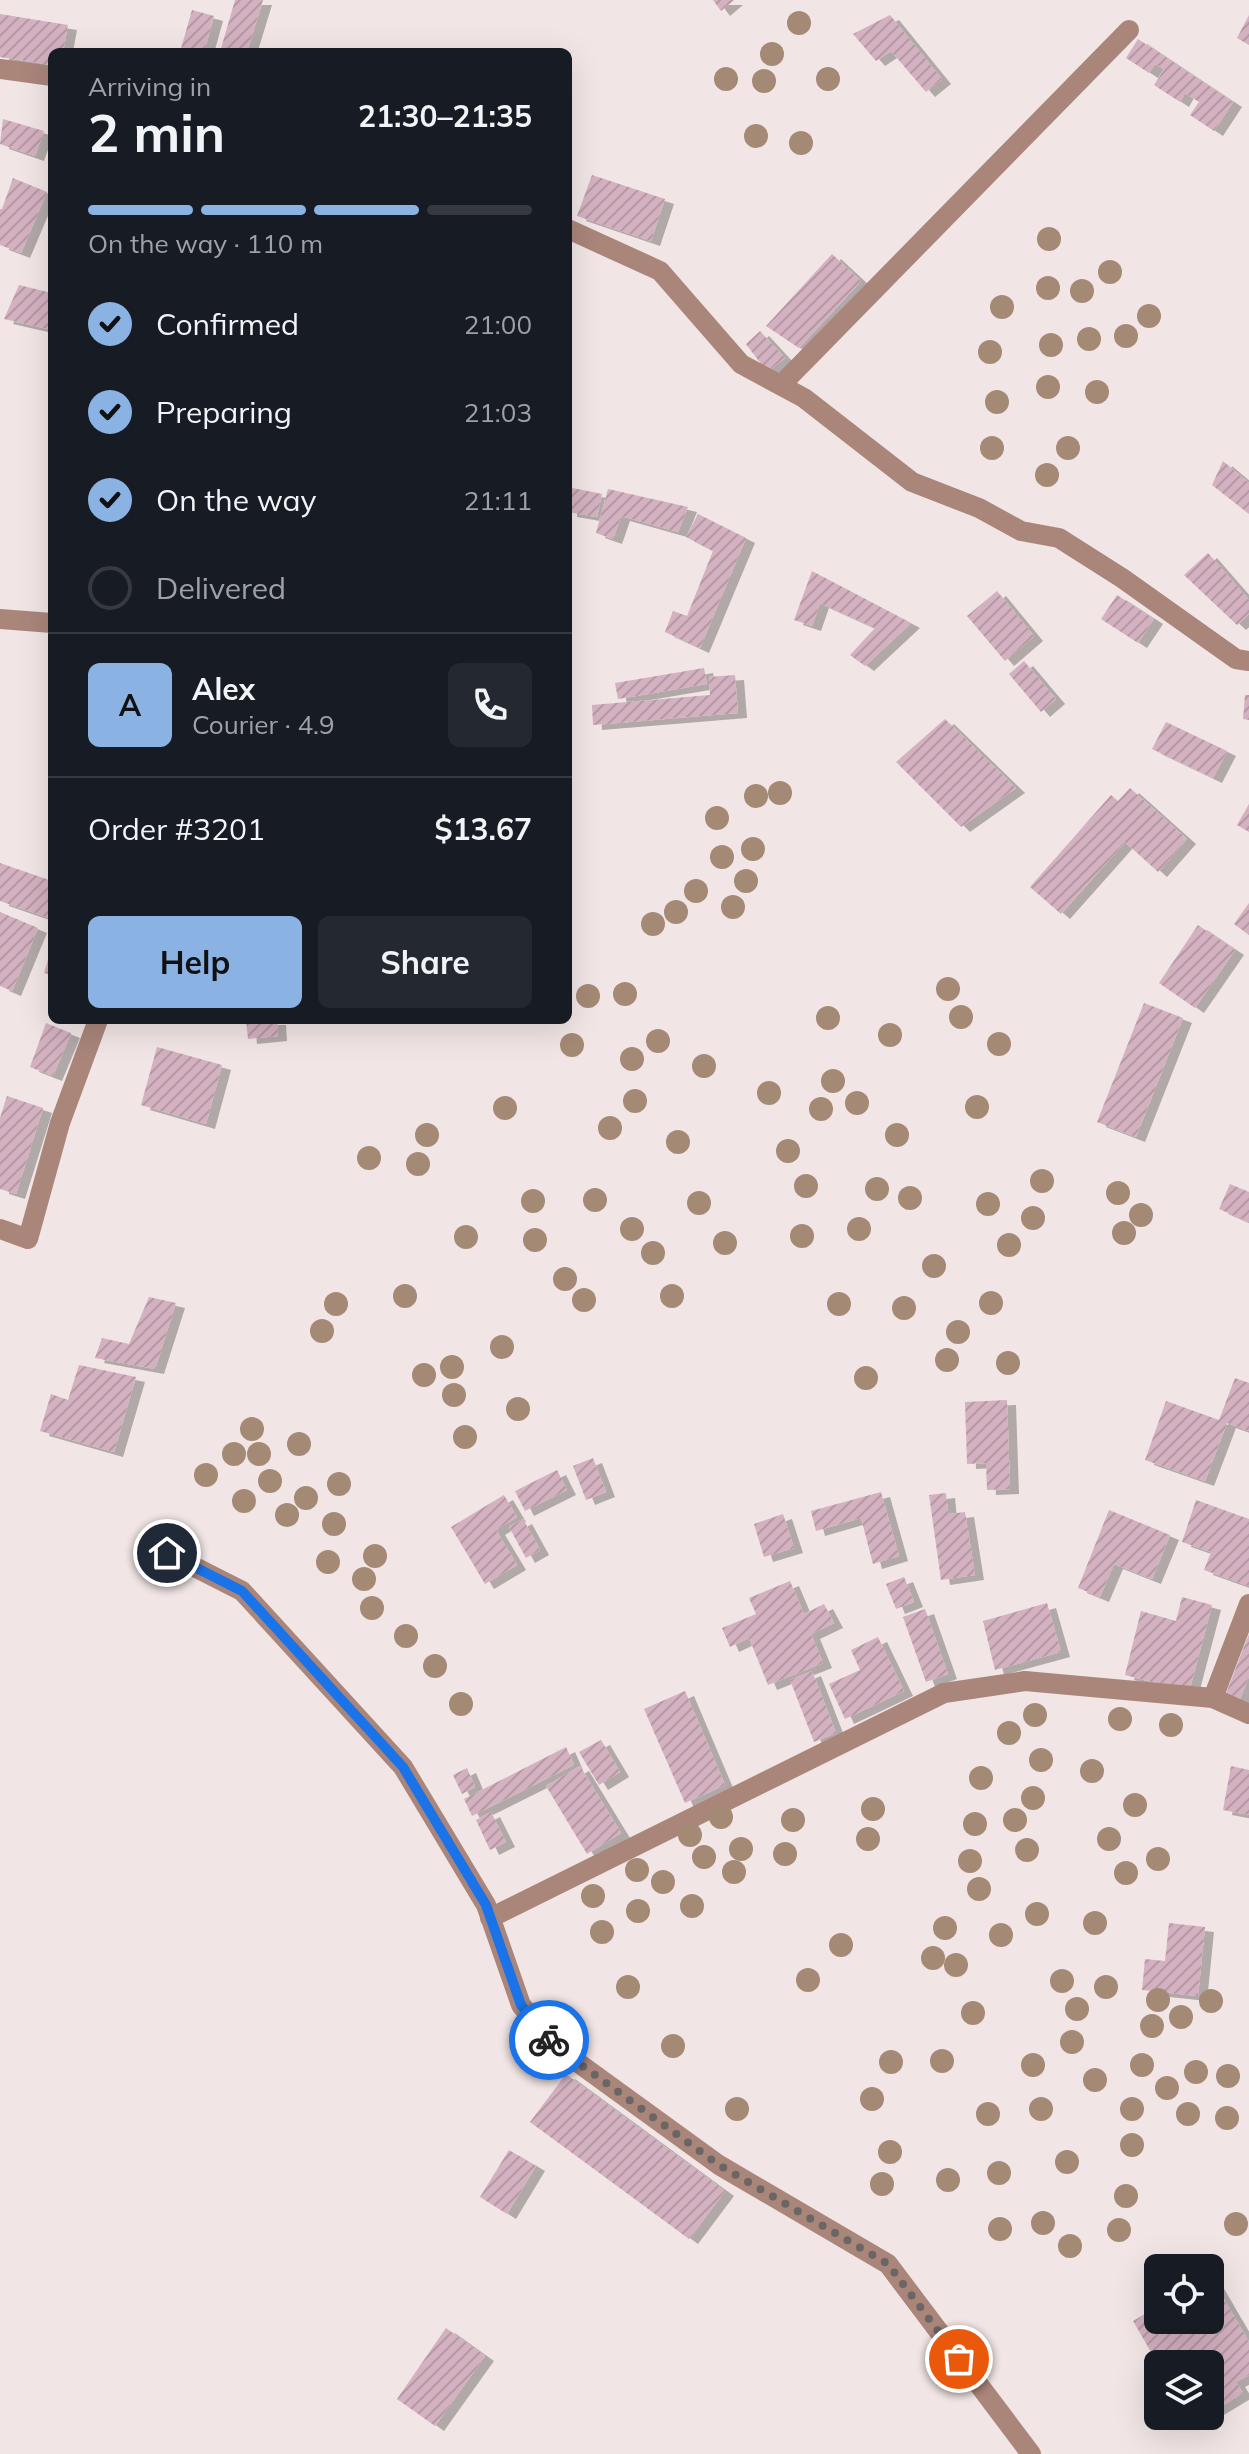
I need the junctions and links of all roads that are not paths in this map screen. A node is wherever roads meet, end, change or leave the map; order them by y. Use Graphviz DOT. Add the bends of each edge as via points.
graph roads {
  1 [pos="1129,30"];
  2 [pos="0,69"];
  3 [pos="48,75"];
  4 [pos="572,231"];
  5 [pos="781,385"];
  6 [pos="0,619"];
  7 [pos="48,623"];
  8 [pos="1249,661"];
  9 [pos="97,1024"];
  10 [pos="0,1229"];
  11 [pos="167,1553"];
  12 [pos="1249,1604"];
  13 [pos="1213,1698"];
  14 [pos="1249,1714"];
  15 [pos="490,1918"];
  16 [pos="1031,2454"];
  1 -- 5 [label="street"];
  2 -- 3 [label="street"];
  4 -- 5 [label="street" via="660,271 741,364"];
  5 -- 8 [label="street" via="912,482 1021,531 1059,538 1236,659"];
  6 -- 7 [label="street"];
  9 -- 10 [label="street" via="60,1123 28,1239"];
  11 -- 15 [label="street" via="242,1591 403,1767"];
  12 -- 13 [label="street"];
  13 -- 14 [label="street"];
  13 -- 15 [label="street" via="1025,1681 944,1693"];
  15 -- 16 [label="street" via="521,2005 555,2046 719,2165 888,2264"];
}
